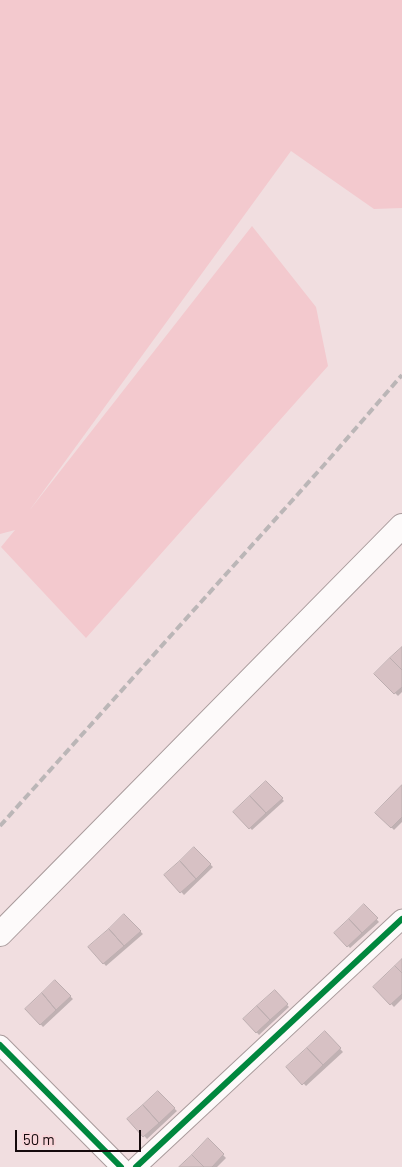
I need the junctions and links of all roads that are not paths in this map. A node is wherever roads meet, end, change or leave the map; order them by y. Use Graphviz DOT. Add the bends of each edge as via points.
graph roads {
  1 [pos="402,526"];
  2 [pos="402,919"];
  3 [pos="0,934"];
  4 [pos="0,1045"];
  5 [pos="121,1167"];
  6 [pos="136,1167"];
  1 -- 3 [label="main road"];
  2 -- 6 [label="street"];
  4 -- 5 [label="street"];
}
